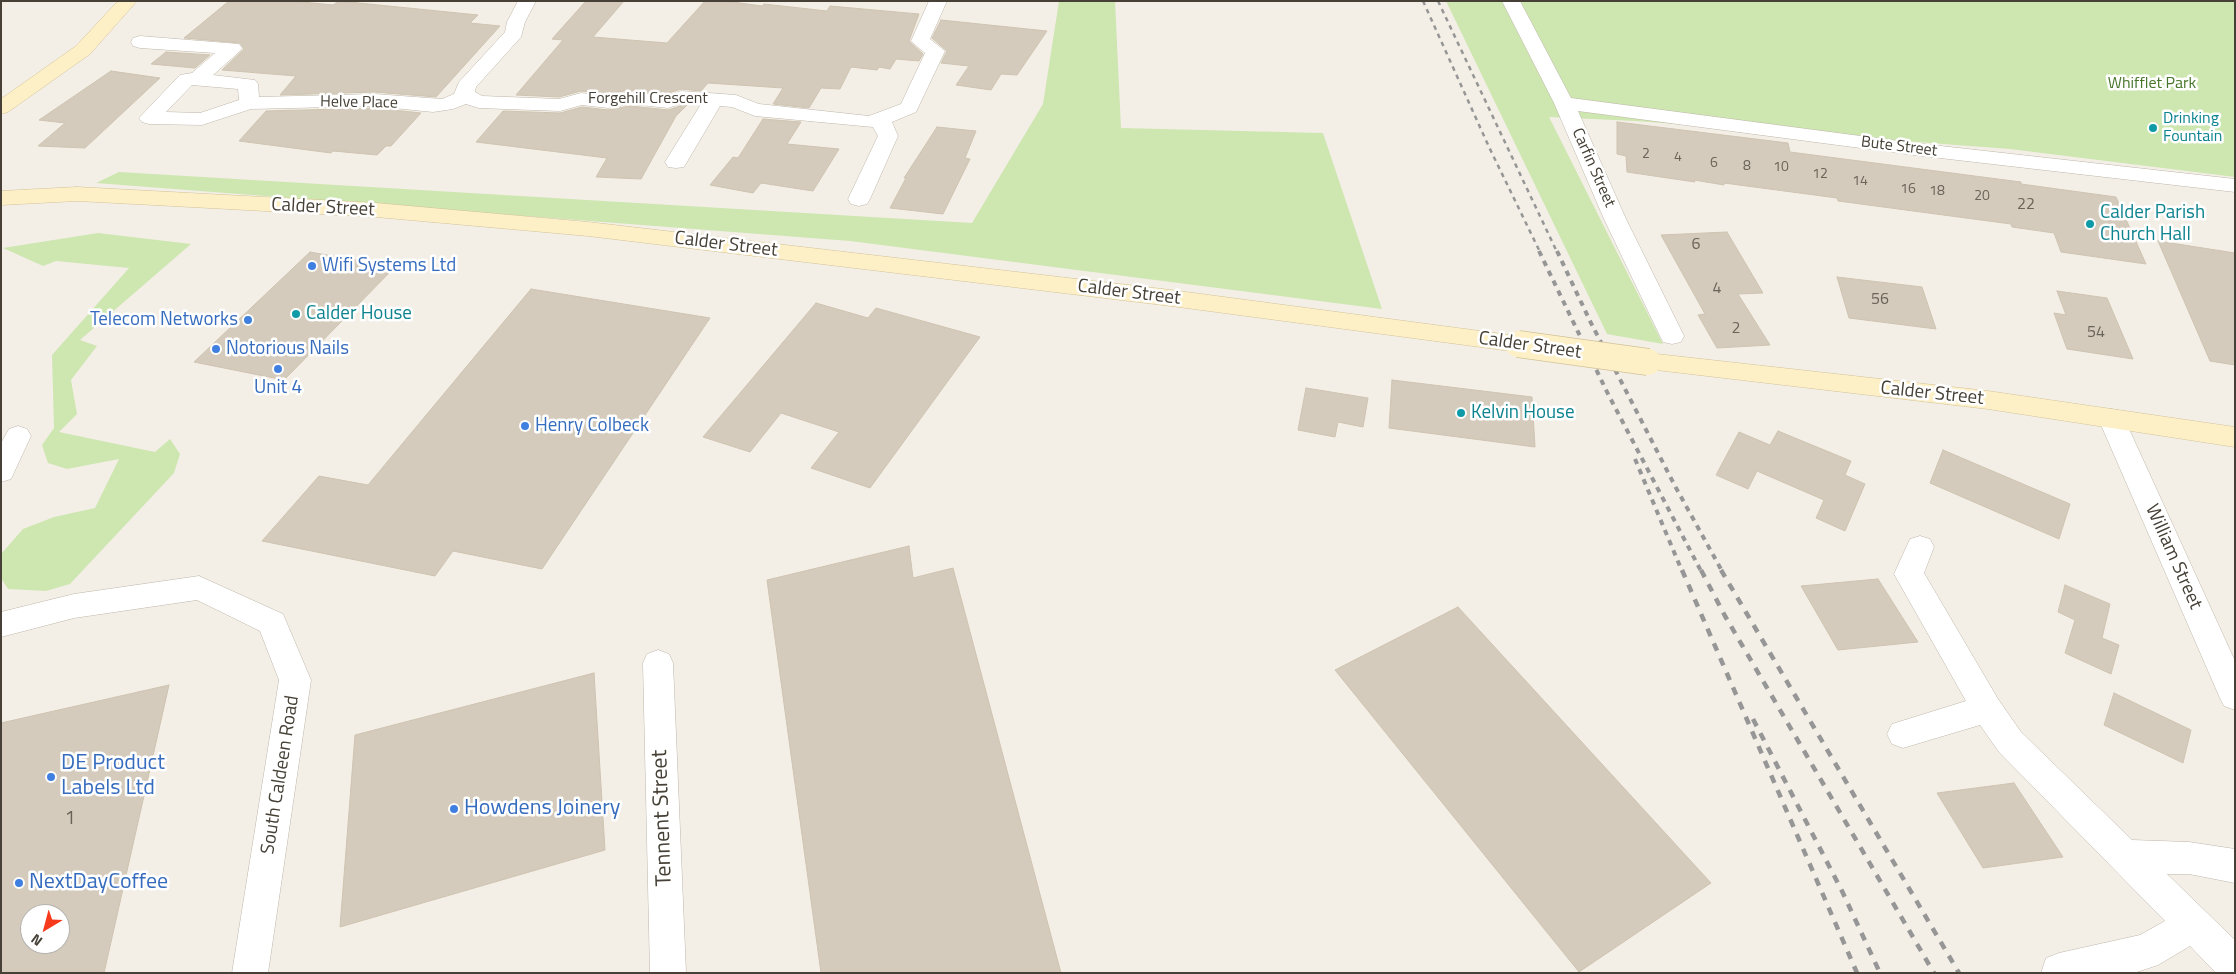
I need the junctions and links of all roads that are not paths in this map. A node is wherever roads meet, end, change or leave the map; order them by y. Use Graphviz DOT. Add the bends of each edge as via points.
graph roads {
  1 [pos="128,1"];
  2 [pos="145,1"];
  3 [pos="527,1"];
  4 [pos="938,1"];
  5 [pos="1511,1"];
  6 [pos="103,31"];
  7 [pos="140,42"];
  8 [pos="197,79"];
  9 [pos="467,96"];
  10 [pos="714,99"];
  11 [pos="249,103"];
  12 [pos="1564,103"];
  13 [pos="1,108"];
  14 [pos="880,119"];
  15 [pos="676,162"];
  16 [pos="2235,186"];
  17 [pos="859,199"];
  18 [pos="7,200"];
  19 [pos="1672,336"];
  20 [pos="2111,418"];
  21 [pos="18,436"];
  22 [pos="2235,437"];
  23 [pos="1,472"];
  24 [pos="1920,547"];
  25 [pos="1,624"];
  26 [pos="658,663"];
  27 [pos="2235,696"];
  28 [pos="1987,709"];
  29 [pos="1903,734"];
  30 [pos="2123,856"];
  31 [pos="2235,866"];
  32 [pos="2193,925"];
  33 [pos="2235,966"];
  34 [pos="2059,971"];
  35 [pos="250,973"];
  36 [pos="668,973"];
  1 -- 6 [label="main road"];
  2 -- 6 [label="main road"];
  3 -- 9 [label="street" via="514,33 466,86 464,95"];
  4 -- 14 [label="street, Forgehill Crescent" via="920,41 935,51 909,108"];
  5 -- 12 [label="street, Carfin Street"];
  6 -- 13 [label="main road" via="83,50"];
  7 -- 8 [label="street" via="232,48"];
  8 -- 11 [label="street" via="248,84"];
  8 -- 11 [label="street, Helve Place" via="187,79 149,118 202,119"];
  9 -- 10 [label="street, Forgehill Crescent" via="479,102 560,105 581,100 608,102 630,98 668,102 681,97"];
  9 -- 11 [label="street, Helve Place" via="446,105 433,106 374,100"];
  10 -- 14 [label="street, Forgehill Crescent" via="736,101 755,110 869,122"];
  10 -- 15 [label="street"];
  12 -- 16 [label="street, Bute Street"];
  12 -- 19 [label="street, Carfin Street" via="1615,219"];
  14 -- 17 [label="street" via="888,136"];
  18 -- 20 [label="main road, Calder Street, bridge" via="77,194 376,210 588,229 1145,295 1648,362 1988,400"];
  20 -- 22 [label="main road, Calder Street"];
  20 -- 27 [label="street, William Street"];
  21 -- 23 [label="street"];
  24 -- 28 [label="street" via="1909,574"];
  25 -- 35 [label="street, South Caldeen Road" via="74,606 198,588 272,623 295,680"];
  26 -- 36 [label="street, Tennent Street"];
  28 -- 29 [label="street"];
  28 -- 30 [label="street" via="2010,742"];
  30 -- 31 [label="street" via="2189,858"];
  30 -- 32 [label="street"];
  32 -- 33 [label="street"];
  32 -- 34 [label="street" via="2145,952"];
}
